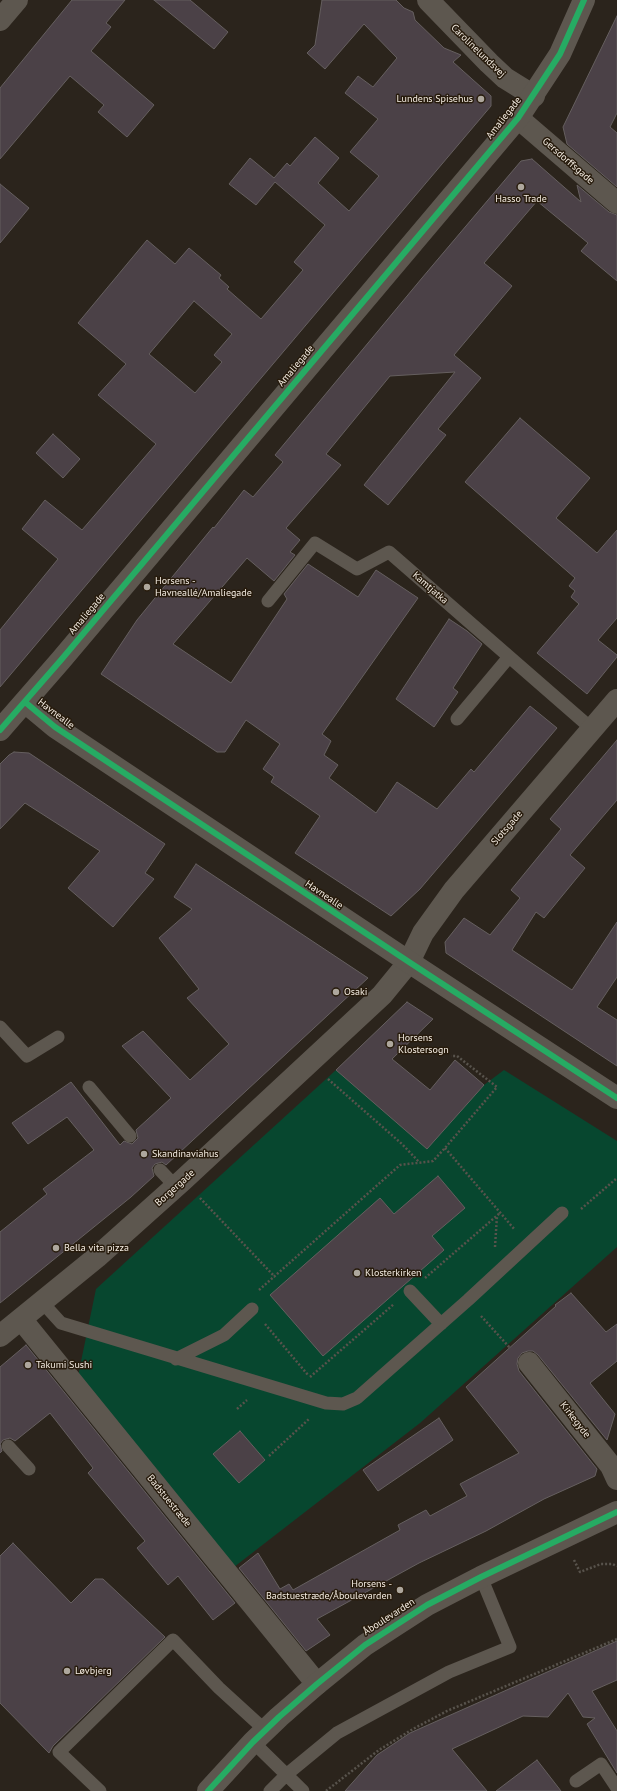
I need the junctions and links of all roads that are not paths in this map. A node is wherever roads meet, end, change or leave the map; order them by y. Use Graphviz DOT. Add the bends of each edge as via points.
graph roads {
  1 [pos="17,0"];
  2 [pos="428,0"];
  3 [pos="584,0"];
  4 [pos="0,20"];
  5 [pos="534,96"];
  6 [pos="518,118"];
  7 [pos="617,203"];
  8 [pos="268,601"];
  9 [pos="509,657"];
  10 [pos="617,700"];
  11 [pos="25,702"];
  12 [pos="457,719"];
  13 [pos="592,729"];
  14 [pos="0,730"];
  15 [pos="409,962"];
  16 [pos="0,1027"];
  17 [pos="58,1037"];
  18 [pos="89,1087"];
  19 [pos="617,1098"];
  20 [pos="130,1136"];
  21 [pos="160,1170"];
  22 [pos="179,1184"];
  23 [pos="562,1213"];
  24 [pos="410,1291"];
  25 [pos="42,1302"];
  26 [pos="252,1309"];
  27 [pos="21,1319"];
  28 [pos="441,1324"];
  29 [pos="0,1336"];
  30 [pos="176,1359"];
  31 [pos="529,1362"];
  32 [pos="8,1446"];
  33 [pos="29,1469"];
  34 [pos="617,1479"];
  35 [pos="617,1512"];
  36 [pos="481,1577"];
  37 [pos="317,1684"];
  38 [pos="259,1736"];
  39 [pos="286,1775"];
  40 [pos="576,1781"];
  41 [pos="617,1788"];
  42 [pos="100,1791"];
  43 [pos="208,1791"];
  44 [pos="270,1791"];
  45 [pos="304,1791"];
  1 -- 4 [label="street"];
  2 -- 5 [label="street, Carolinelundsvej" via="505,78"];
  3 -- 5 [label="street, Amaliegade" via="560,54"];
  5 -- 6 [label="street, Amaliegade"];
  6 -- 7 [label="street, Gersdorffsgade"];
  6 -- 11 [label="street, Amaliegade"];
  8 -- 9 [label="lane, Kamtjatka" via="315,543 357,569 389,552"];
  9 -- 12 [label="lane"];
  9 -- 13 [label="lane, Kamtjatka"];
  10 -- 13 [label="street, Slotsgade"];
  11 -- 14 [label="street, Amaliegade"];
  11 -- 15 [label="street, Havnealle" via="55,727"];
  13 -- 15 [label="street, Slotsgade" via="454,890 423,933"];
  15 -- 19 [label="street, Havnealle"];
  15 -- 22 [label="street, Borgergade" via="382,995"];
  16 -- 17 [label="lane" via="27,1056"];
  18 -- 20 [label="lane"];
  21 -- 22 [label="lane"];
  22 -- 25 [label="street, Borgergade"];
  23 -- 28 [label="lane"];
  24 -- 28 [label="lane"];
  25 -- 27 [label="street, Borgergade"];
  25 -- 30 [label="lane" via="61,1324"];
  26 -- 30 [label="lane" via="224,1335"];
  27 -- 29 [label="street, Borgergade"];
  27 -- 37 [label="street, Badstuestræde"];
  28 -- 30 [label="lane" via="357,1398 343,1404 326,1403"];
  31 -- 34 [label="street, Kirkegyde" via="612,1466"];
  32 -- 33 [label="lane"];
  35 -- 36 [label="street, Åboulevarden"];
  36 -- 37 [label="street, Åboulevarden" via="399,1622 365,1645"];
  36 -- 39 [label="lane" via="510,1647 449,1672 337,1733"];
  37 -- 38 [label="street, Åboulevarden"];
  38 -- 39 [label="lane"];
  38 -- 42 [label="lane" via="219,1688 173,1640 59,1752"];
  38 -- 43 [label="street, Åboulevarden"];
  39 -- 44 [label="lane"];
  39 -- 45 [label="lane"];
  40 -- 41 [label="lane" via="601,1764"];
}
